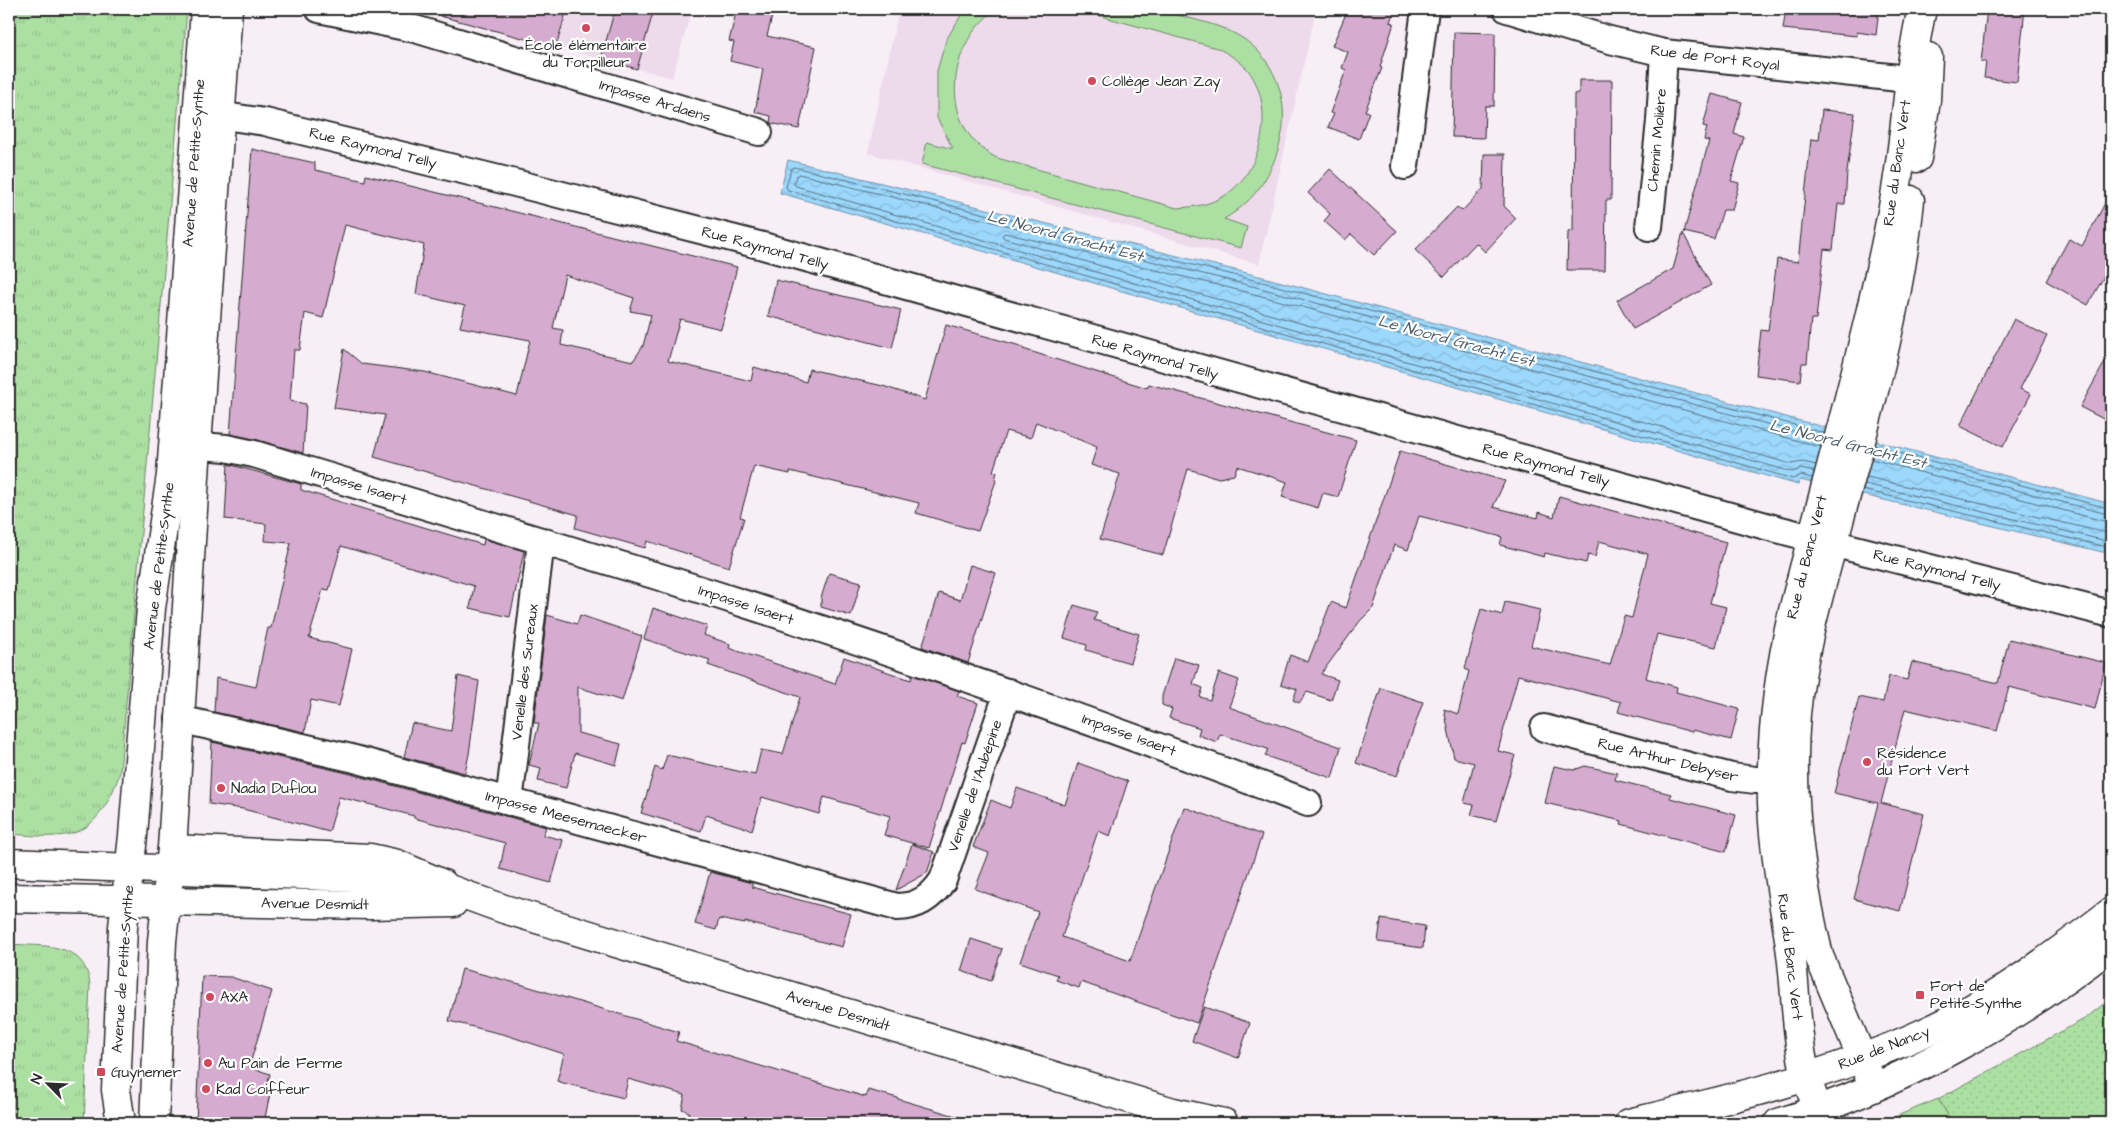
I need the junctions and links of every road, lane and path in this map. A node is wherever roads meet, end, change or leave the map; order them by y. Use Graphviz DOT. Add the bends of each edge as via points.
graph roads {
  1 [pos="205,9"];
  2 [pos="228,9"];
  3 [pos="319,9"];
  4 [pos="1425,9"];
  5 [pos="1507,9"];
  6 [pos="1922,9"];
  7 [pos="1930,9"];
  8 [pos="1664,53"];
  9 [pos="1918,80"];
  10 [pos="209,114"];
  11 [pos="759,132"];
  12 [pos="1405,166"];
  13 [pos="1649,227"];
  14 [pos="185,444"];
  15 [pos="1823,541"];
  16 [pos="541,542"];
  17 [pos="2111,614"];
  18 [pos="1008,692"];
  19 [pos="179,719"];
  20 [pos="1544,728"];
  21 [pos="1783,781"];
  22 [pos="509,802"];
  23 [pos="1308,803"];
  24 [pos="171,859"];
  25 [pos="9,863"];
  26 [pos="130,868"];
  27 [pos="943,880"];
  28 [pos="9,898"];
  29 [pos="167,900"];
  30 [pos="125,901"];
  31 [pos="504,909"];
  32 [pos="2111,912"];
  33 [pos="2111,946"];
  34 [pos="1862,1058"];
  35 [pos="1806,1076"];
  36 [pos="1874,1087"];
  37 [pos="1818,1110"];
  38 [pos="1183,1118"];
  39 [pos="121,1123"];
  40 [pos="154,1123"];
  41 [pos="1224,1123"];
  42 [pos="1629,1123"];
  43 [pos="1778,1123"];
  1 -- 10 [label="main road, Avenue de Petite-Synthe"];
  2 -- 10 [label="main road, Avenue de Petite-Synthe"];
  3 -- 11 [label="street, Impasse Ardaens" via="415,29"];
  4 -- 12 [label="street"];
  5 -- 8 [label="street, Rue de Port Royal" via="1619,43"];
  6 -- 9 [label="main road, Rue du Banc Vert"];
  7 -- 9 [label="main road, Rue du Banc Vert"];
  8 -- 9 [label="street, Rue de Port Royal"];
  8 -- 13 [label="street, Chemin Molière"];
  9 -- 15 [label="main road, Rue du Banc Vert" via="1924,118 1903,266 1892,319 1852,427"];
  10 -- 14 [label="main road, Avenue de Petite-Synthe"];
  10 -- 15 [label="street, Rue Raymond Telly" via="265,122 763,246"];
  14 -- 16 [label="street, Impasse Isaert" via="254,454"];
  14 -- 19 [label="main road, Avenue de Petite-Synthe"];
  14 -- 26 [label="main road, Avenue de Petite-Synthe" via="168,496 151,608"];
  15 -- 17 [label="street, Rue Raymond Telly"];
  15 -- 21 [label="main road, Rue du Banc Vert" via="1793,611 1780,670 1773,728"];
  16 -- 18 [label="street, Impasse Isaert" via="671,580"];
  16 -- 22 [label="street, Venelle des Sureaux"];
  18 -- 23 [label="street, Impasse Isaert"];
  18 -- 27 [label="street, Venelle de l'Aubépine"];
  19 -- 22 [label="street, Impasse Meesemaecker" via="351,758"];
  19 -- 24 [label="main road, Avenue de Petite-Synthe"];
  20 -- 21 [label="street, Rue Arthur Debyser" via="1726,775"];
  21 -- 34 [label="main road, Rue du Banc Vert" via="1797,825 1817,948"];
  21 -- 35 [label="main road, Rue du Banc Vert" via="1778,867"];
  22 -- 27 [label="street, Impasse Meesemaecker" via="897,907 922,901"];
  24 -- 26 [label="main road, Avenue Desmidt"];
  24 -- 29 [label="main road, Avenue de Petite-Synthe"];
  24 -- 31 [label="main road, Avenue Desmidt" via="410,882 463,893"];
  25 -- 26 [label="main road, Avenue Desmidt"];
  26 -- 30 [label="main road, Avenue de Petite-Synthe"];
  28 -- 30 [label="main road, Avenue Desmidt"];
  29 -- 30 [label="main road, Avenue Desmidt"];
  29 -- 31 [label="main road, Avenue Desmidt" via="370,906 444,903"];
  29 -- 40 [label="main road, Avenue de Petite-Synthe" via="162,941"];
  30 -- 39 [label="main road, Avenue de Petite-Synthe" via="116,1083"];
  31 -- 38 [label="main road, Avenue Desmidt"];
  32 -- 34 [label="main road, Rue de Nancy" via="2035,968 1976,1005 1922,1034"];
  33 -- 36 [label="main road, Rue de Nancy" via="1987,1030"];
  34 -- 35 [label="main road, Rue de Nancy"];
  34 -- 36 [label="main road, Rue du Banc Vert"];
  35 -- 37 [label="main road, Rue du Banc Vert"];
  35 -- 42 [label="main road, Rue de Nancy"];
  36 -- 37 [label="main road, Rue de Nancy"];
  37 -- 43 [label="main road, Rue de Nancy"];
  38 -- 41 [label="main road, Avenue Desmidt"];
}
